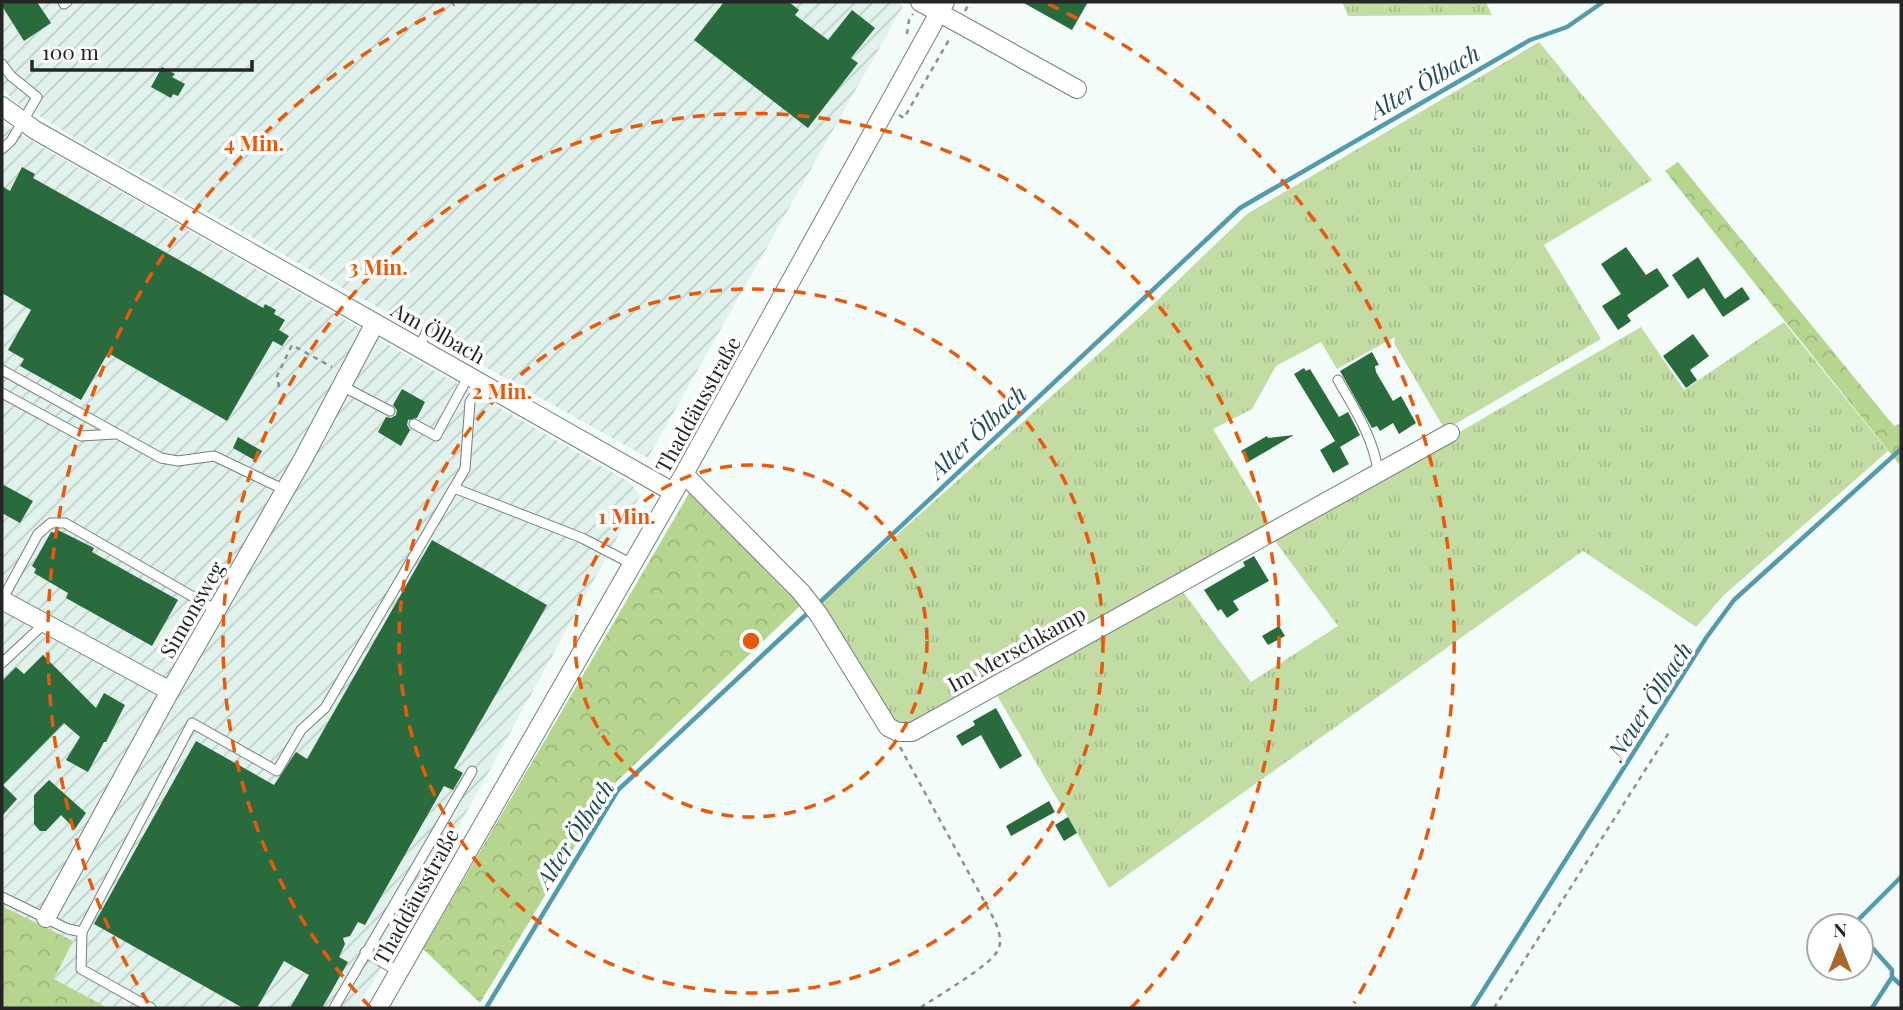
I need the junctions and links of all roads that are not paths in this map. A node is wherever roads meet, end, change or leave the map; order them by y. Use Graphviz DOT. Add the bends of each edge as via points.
graph roads {
  1 [pos="917,6"];
  2 [pos="942,7"];
  3 [pos="2,64"];
  4 [pos="1077,89"];
  5 [pos="2,106"];
  6 [pos="24,122"];
  7 [pos="2,149"];
  8 [pos="375,323"];
  9 [pos="428,329"];
  10 [pos="419,347"];
  11 [pos="2,370"];
  12 [pos="476,379"];
  13 [pos="1338,380"];
  14 [pos="345,381"];
  15 [pos="2,393"];
  16 [pos="390,411"];
  17 [pos="414,424"];
  18 [pos="1450,433"];
  19 [pos="117,434"];
  20 [pos="1378,471"];
  21 [pos="684,474"];
  22 [pos="454,488"];
  23 [pos="285,490"];
  24 [pos="673,492"];
  25 [pos="632,564"];
  26 [pos="2,600"];
  27 [pos="216,610"];
  28 [pos="45,623"];
  29 [pos="2,663"];
  30 [pos="170,691"];
  31 [pos="472,771"];
  32 [pos="2,897"];
  33 [pos="46,918"];
  34 [pos="82,932"];
  35 [pos="365,952"];
  36 [pos="399,972"];
  37 [pos="151,1008"];
  38 [pos="334,1008"];
  39 [pos="378,1008"];
  1 -- 2 [label="street"];
  2 -- 4 [label="street"];
  2 -- 21 [label="street, Thaddäusstraße"];
  3 -- 6 [label="lane" via="37,97"];
  5 -- 6 [label="street, Am Ölbach"];
  6 -- 7 [label="lane"];
  6 -- 8 [label="street, Am Ölbach"];
  8 -- 10 [label="street, Am Ölbach"];
  8 -- 14 [label="street, Simonsweg"];
  9 -- 10 [label="lane"];
  10 -- 12 [label="street, Am Ölbach"];
  11 -- 19 [label="lane"];
  12 -- 17 [label="lane" via="436,436"];
  12 -- 22 [label="lane" via="465,469"];
  12 -- 24 [label="street, Am Ölbach"];
  13 -- 20 [label="lane" via="1366,429"];
  14 -- 16 [label="lane"];
  14 -- 23 [label="street, Simonsweg"];
  15 -- 19 [label="lane" via="81,436"];
  18 -- 20 [label="street, Im Merschkamp"];
  19 -- 23 [label="lane" via="169,461 205,456 223,459"];
  20 -- 21 [label="street, Im Merschkamp" via="912,732 888,727 801,592"];
  21 -- 24 [label="street, Thaddäusstraße"];
  22 -- 25 [label="lane" via="582,538"];
  22 -- 34 [label="lane" via="326,708 301,730 277,771 192,723"];
  23 -- 27 [label="street, Simonsweg"];
  24 -- 25 [label="street, Thaddäusstraße"];
  25 -- 36 [label="street, Thaddäusstraße"];
  26 -- 27 [label="lane" via="38,534 51,523 65,523"];
  26 -- 28 [label="street"];
  27 -- 30 [label="street, Simonsweg"];
  28 -- 29 [label="lane"];
  28 -- 30 [label="street"];
  30 -- 33 [label="street, Simonsweg"];
  31 -- 35 [label="lane"];
  32 -- 33 [label="lane"];
  33 -- 34 [label="lane"];
  34 -- 37 [label="lane" via="81,970"];
  35 -- 36 [label="lane"];
  35 -- 38 [label="lane"];
  36 -- 39 [label="street, Thaddäusstraße"];
}
